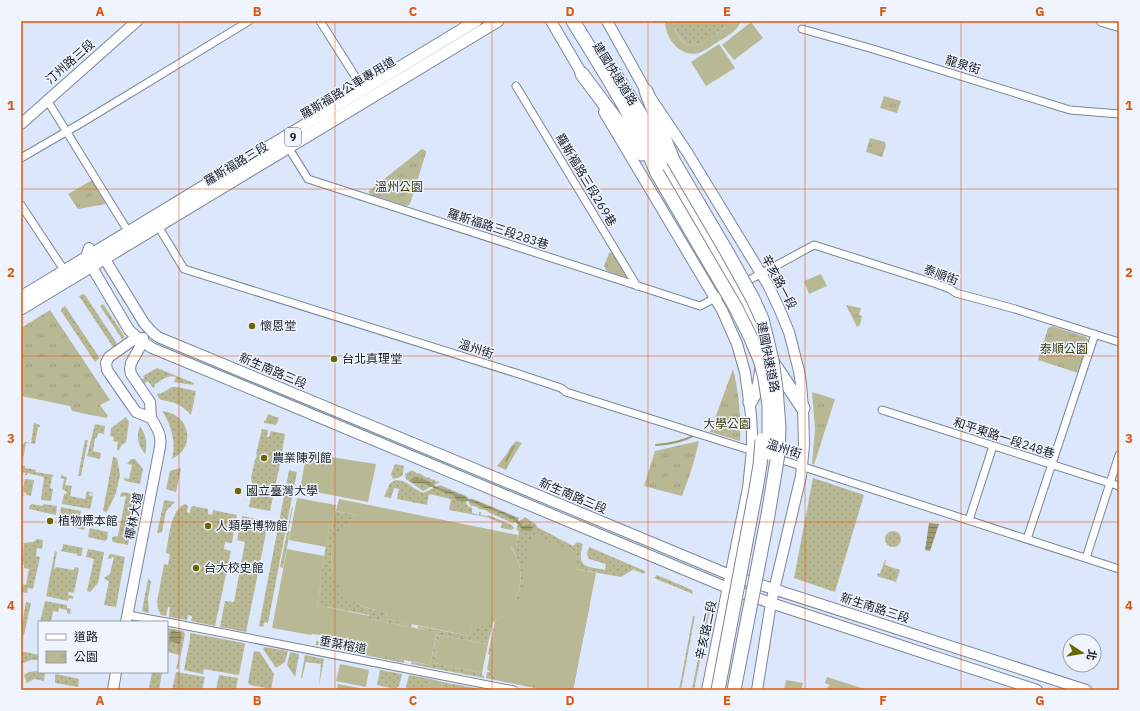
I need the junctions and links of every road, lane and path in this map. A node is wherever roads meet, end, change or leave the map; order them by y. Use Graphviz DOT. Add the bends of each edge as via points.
graph roads {
  1 [pos="137,21"];
  2 [pos="249,21"];
  3 [pos="320,21"];
  4 [pos="466,21"];
  5 [pos="476,21"];
  6 [pos="484,21"];
  7 [pos="498,21"];
  8 [pos="551,21"];
  9 [pos="573,21"];
  10 [pos="582,21"];
  11 [pos="607,21"];
  12 [pos="1102,21"];
  13 [pos="1119,26"];
  14 [pos="802,29"];
  15 [pos="582,74"];
  16 [pos="360,84"];
  17 [pos="516,86"];
  18 [pos="646,91"];
  19 [pos="47,100"];
  20 [pos="626,111"];
  21 [pos="1119,114"];
  22 [pos="642,117"];
  23 [pos="21,124"];
  24 [pos="67,132"];
  25 [pos="288,147"];
  26 [pos="21,158"];
  27 [pos="673,160"];
  28 [pos="657,173"];
  29 [pos="686,200"];
  30 [pos="21,205"];
  31 [pos="158,226"];
  32 [pos="126,228"];
  33 [pos="94,256"];
  34 [pos="66,273"];
  35 [pos="761,274"];
  36 [pos="637,286"];
  37 [pos="737,287"];
  38 [pos="21,290"];
  39 [pos="21,297"];
  40 [pos="715,298"];
  41 [pos="21,301"];
  42 [pos="21,305"];
  43 [pos="736,308"];
  44 [pos="21,309"];
  45 [pos="762,319"];
  46 [pos="152,332"];
  47 [pos="1095,334"];
  48 [pos="140,340"];
  49 [pos="1119,342"];
  50 [pos="750,402"];
  51 [pos="803,408"];
  52 [pos="882,410"];
  53 [pos="151,418"];
  54 [pos="993,446"];
  55 [pos="752,450"];
  56 [pos="1119,456"];
  57 [pos="1052,464"];
  58 [pos="803,466"];
  59 [pos="1110,483"];
  60 [pos="1119,486"];
  61 [pos="970,520"];
  62 [pos="1027,539"];
  63 [pos="1086,558"];
  64 [pos="1119,569"];
  65 [pos="730,576"];
  66 [pos="728,588"];
  67 [pos="774,590"];
  68 [pos="772,603"];
  69 [pos="127,618"];
  70 [pos="156,621"];
  71 [pos="168,622"];
  72 [pos="116,673"];
  73 [pos="113,690"];
  74 [pos="514,690"];
  75 [pos="707,690"];
  76 [pos="718,690"];
  77 [pos="726,690"];
  78 [pos="734,690"];
  79 [pos="743,690"];
  80 [pos="756,690"];
  81 [pos="1037,690"];
  82 [pos="1086,690"];
  1 -- 19 [label="main road, 汀州路三段"];
  2 -- 24 [label="street"];
  3 -- 16 [label="street"];
  4 -- 16 [label="main road, 羅斯福路三段 / 9"];
  5 -- 33 [label="main road, 羅斯福路公車專用道 / 9"];
  6 -- 33 [label="main road, 羅斯福路公車專用道 / 9"];
  7 -- 25 [label="main road, 羅斯福路三段 / 9"];
  8 -- 15 [label="main road"];
  9 -- 20 [label="highway, 建國快速道路"];
  10 -- 22 [label="highway, 建國快速道路"];
  11 -- 18 [label="main road, 辛亥路一段"];
  12 -- 13 [label="main road"];
  14 -- 21 [label="street, 龍泉街" via="1070,110"];
  15 -- 28 [label="highway"];
  15 -- 40 [label="main road"];
  16 -- 32 [label="main road, 羅斯福路三段 / 9" via="317,113"];
  17 -- 36 [label="street, 羅斯福路三段269巷"];
  18 -- 27 [label="highway"];
  18 -- 35 [label="main road, 辛亥路一段" via="687,152"];
  19 -- 23 [label="main road, 汀州路三段"];
  19 -- 24 [label="street"];
  20 -- 28 [label="highway, 建國快速道路"];
  20 -- 29 [label="highway"];
  22 -- 27 [label="highway, 建國快速道路"];
  22 -- 29 [label="highway"];
  24 -- 26 [label="street"];
  24 -- 32 [label="street"];
  25 -- 31 [label="main road, 羅斯福路三段 / 9"];
  25 -- 36 [label="street, 羅斯福路三段283巷" via="308,179"];
  27 -- 45 [label="highway, 建國快速道路, bridge" via="728,252"];
  28 -- 43 [label="highway, 建國快速道路, bridge"];
  29 -- 37 [label="highway"];
  30 -- 34 [label="street"];
  31 -- 33 [label="main road, 羅斯福路三段 / 9"];
  31 -- 55 [label="street, 溫州街" via="184,269"];
  32 -- 33 [label="main road, 羅斯福路三段 / 9"];
  33 -- 34 [label="main road, 9"];
  33 -- 34 [label="main road, 羅斯福路三段 / 9"];
  33 -- 46 [label="main road, 新生南路三段"];
  33 -- 48 [label="main road, 新生南路三段" via="124,322"];
  34 -- 38 [label="main road, 9"];
  34 -- 39 [label="main road, 9"];
  34 -- 41 [label="main road, 9"];
  34 -- 42 [label="main road, 9"];
  34 -- 44 [label="main road, 9"];
  35 -- 37 [label="street, 泰順街"];
  35 -- 47 [label="street, 泰順街" via="814,245 937,284 956,293"];
  35 -- 51 [label="main road, 辛亥路一段" via="789,332 799,371"];
  36 -- 40 [label="street, 羅斯福路三段283巷" via="700,306"];
  37 -- 40 [label="street, 羅斯福路三段283巷"];
  37 -- 50 [label="highway" via="762,353 759,386"];
  37 -- 51 [label="highway" via="760,330 772,363"];
  40 -- 50 [label="main road" via="737,344"];
  43 -- 76 [label="highway, bridge" via="747,337 757,377 762,448"];
  43 -- 77 [label="highway, 建國快速道路, bridge" via="761,362 769,406 770,449"];
  45 -- 78 [label="highway, 建國快速道路, bridge" via="776,389 778,454"];
  45 -- 79 [label="highway, bridge" via="780,367 787,428 786,452"];
  46 -- 48 [label="main road"];
  46 -- 65 [label="main road, 新生南路三段" via="169,342"];
  47 -- 49 [label="street, 泰順街"];
  47 -- 57 [label="street"];
  48 -- 53 [label="main road, 椰林大道" via="140,347 130,369 150,402"];
  48 -- 53 [label="main road" via="133,340 109,357 106,363 107,370 136,412"];
  48 -- 66 [label="main road, 新生南路三段" via="152,348"];
  50 -- 55 [label="main road"];
  51 -- 58 [label="main road, 辛亥路一段"];
  52 -- 54 [label="street, 和平東路一段248巷"];
  53 -- 69 [label="main road, 椰林大道" via="161,440"];
  54 -- 57 [label="street, 和平東路一段248巷"];
  54 -- 61 [label="street"];
  55 -- 58 [label="street, 溫州街"];
  55 -- 65 [label="main road" via="748,488"];
  56 -- 59 [label="street"];
  57 -- 59 [label="street, 和平東路一段248巷"];
  57 -- 62 [label="street"];
  58 -- 61 [label="street, 溫州街"];
  58 -- 67 [label="main road, 辛亥路一段"];
  59 -- 60 [label="street, 和平東路一段248巷"];
  59 -- 63 [label="street"];
  61 -- 62 [label="street, 溫州街"];
  62 -- 63 [label="street, 溫州街"];
  63 -- 64 [label="street, 溫州街"];
  65 -- 66 [label="main road, 辛亥路二段"];
  65 -- 67 [label="main road, 新生南路三段"];
  66 -- 68 [label="main road, 新生南路三段"];
  66 -- 75 [label="main road, 辛亥路二段"];
  67 -- 68 [label="main road"];
  67 -- 82 [label="main road, 新生南路三段"];
  68 -- 80 [label="main road"];
  68 -- 81 [label="main road, 新生南路三段"];
  69 -- 70 [label="street, 垂葉榕道"];
  71 -- 74 [label="street, 垂葉榕道"];
  72 -- 73 [label="main road"];
}
